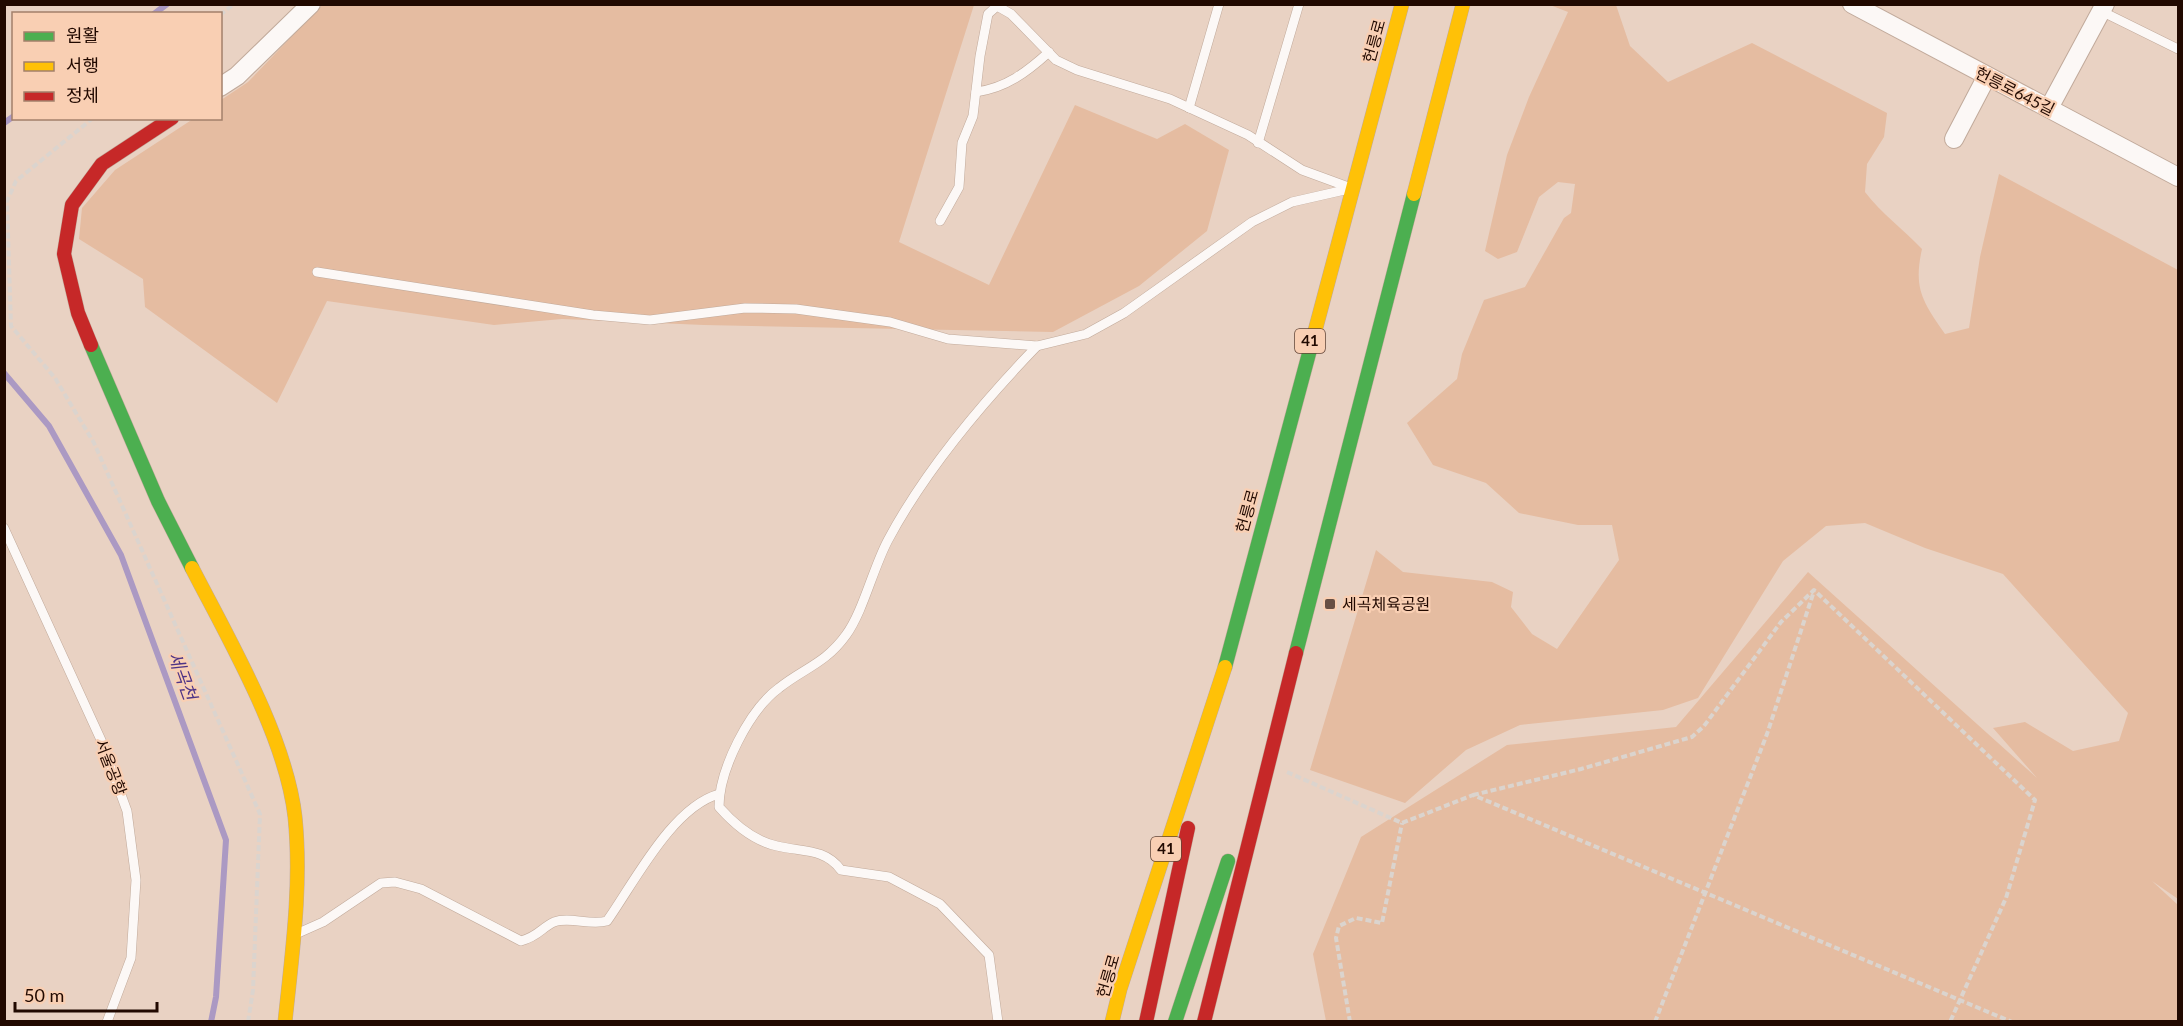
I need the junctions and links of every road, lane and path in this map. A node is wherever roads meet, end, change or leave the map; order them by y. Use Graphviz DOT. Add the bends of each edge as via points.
graph roads {
  1 [pos="234,4"];
  2 [pos="312,4"];
  3 [pos="1219,4"];
  4 [pos="1299,4"];
  5 [pos="1402,4"];
  6 [pos="1463,4"];
  7 [pos="1852,4"];
  8 [pos="2103,8"];
  9 [pos="1882,12"];
  10 [pos="222,13"];
  11 [pos="2178,49"];
  12 [pos="1049,52"];
  13 [pos="1988,76"];
  14 [pos="222,86"];
  15 [pos="975,92"];
  16 [pos="1189,108"];
  17 [pos="2049,108"];
  18 [pos="91,120"];
  19 [pos="169,120"];
  20 [pos="1954,139"];
  21 [pos="1258,143"];
  22 [pos="2178,177"];
  23 [pos="1351,188"];
  24 [pos="940,221"];
  25 [pos="317,272"];
  26 [pos="1037,346"];
  27 [pos="4,528"];
  28 [pos="1814,590"];
  29 [pos="1291,672"];
  30 [pos="1222,678"];
  31 [pos="1269,765"];
  32 [pos="719,794"];
  33 [pos="1473,795"];
  34 [pos="1402,823"];
  35 [pos="1707,893"];
  36 [pos="294,935"];
  37 [pos="1959,1000"];
  38 [pos="107,1022"];
  39 [pos="248,1022"];
  40 [pos="285,1022"];
  41 [pos="998,1022"];
  42 [pos="1112,1022"];
  43 [pos="1146,1022"];
  44 [pos="1175,1022"];
  45 [pos="1204,1022"];
  46 [pos="1350,1022"];
  47 [pos="1655,1022"];
  48 [pos="1950,1022"];
  49 [pos="2012,1022"];
  1 -- 10 [label="path"];
  2 -- 14 [label="street"];
  3 -- 16 [label="lane"];
  4 -- 21 [label="lane"];
  5 -- 23 [label="main road, 헌릉로 / 41"];
  6 -- 29 [label="main road"];
  7 -- 9 [label="street, 헌릉로645길"];
  8 -- 11 [label="lane"];
  8 -- 17 [label="street"];
  9 -- 13 [label="street, 헌릉로645길"];
  12 -- 15 [label="lane" via="1026,72 995,90"];
  12 -- 15 [label="lane" via="1011,14 997,6 988,14"];
  12 -- 16 [label="lane" via="1077,70"];
  13 -- 17 [label="street, 헌릉로645길"];
  13 -- 20 [label="street"];
  15 -- 24 [label="lane" via="973,116 962,143 959,187"];
  16 -- 21 [label="lane"];
  17 -- 22 [label="street, 헌릉로645길"];
  18 -- 39 [label="path" via="16,181 7,201 11,326 55,378 94,443 260,814 254,990"];
  19 -- 36 [label="main road" via="102,164 72,205 64,254 78,314 158,501 244,669 278,747 296,817"];
  21 -- 23 [label="lane" via="1302,170"];
  23 -- 26 [label="lane" via="1292,202 1252,222 1124,313 1086,334"];
  23 -- 30 [label="main road, 헌릉로 / 41"];
  25 -- 26 [label="lane" via="593,315 650,320 746,308 796,309 890,322 948,339"];
  26 -- 32 [label="lane" via="987,402 905,511 873,569 848,633 812,669 778,688 763,703 744,731"];
  27 -- 38 [label="lane, 서울공항" via="101,740 127,811 136,880 130,958"];
  28 -- 33 [label="path" via="1781,622 1692,737"];
  28 -- 35 [label="path" via="1767,734"];
  28 -- 37 [label="path" via="2035,800 2006,898"];
  29 -- 31 [label="main road"];
  29 -- 44 [label="main road"];
  30 -- 42 [label="main road, 헌릉로 / 41"];
  30 -- 43 [label="main road"];
  31 -- 34 [label="path"];
  31 -- 45 [label="main road"];
  32 -- 36 [label="lane" via="708,797 680,820 608,921 554,922 535,937 521,940 421,889 395,882 381,883 323,922"];
  32 -- 41 [label="lane" via="719,807 733,823 775,846 823,854 841,870 889,877 940,903 989,955"];
  33 -- 34 [label="path"];
  33 -- 35 [label="path"];
  34 -- 46 [label="path" via="1382,923 1356,918 1339,926 1336,938"];
  35 -- 37 [label="path"];
  35 -- 47 [label="path"];
  36 -- 40 [label="main road"];
  37 -- 48 [label="path"];
  37 -- 49 [label="path"];
}
